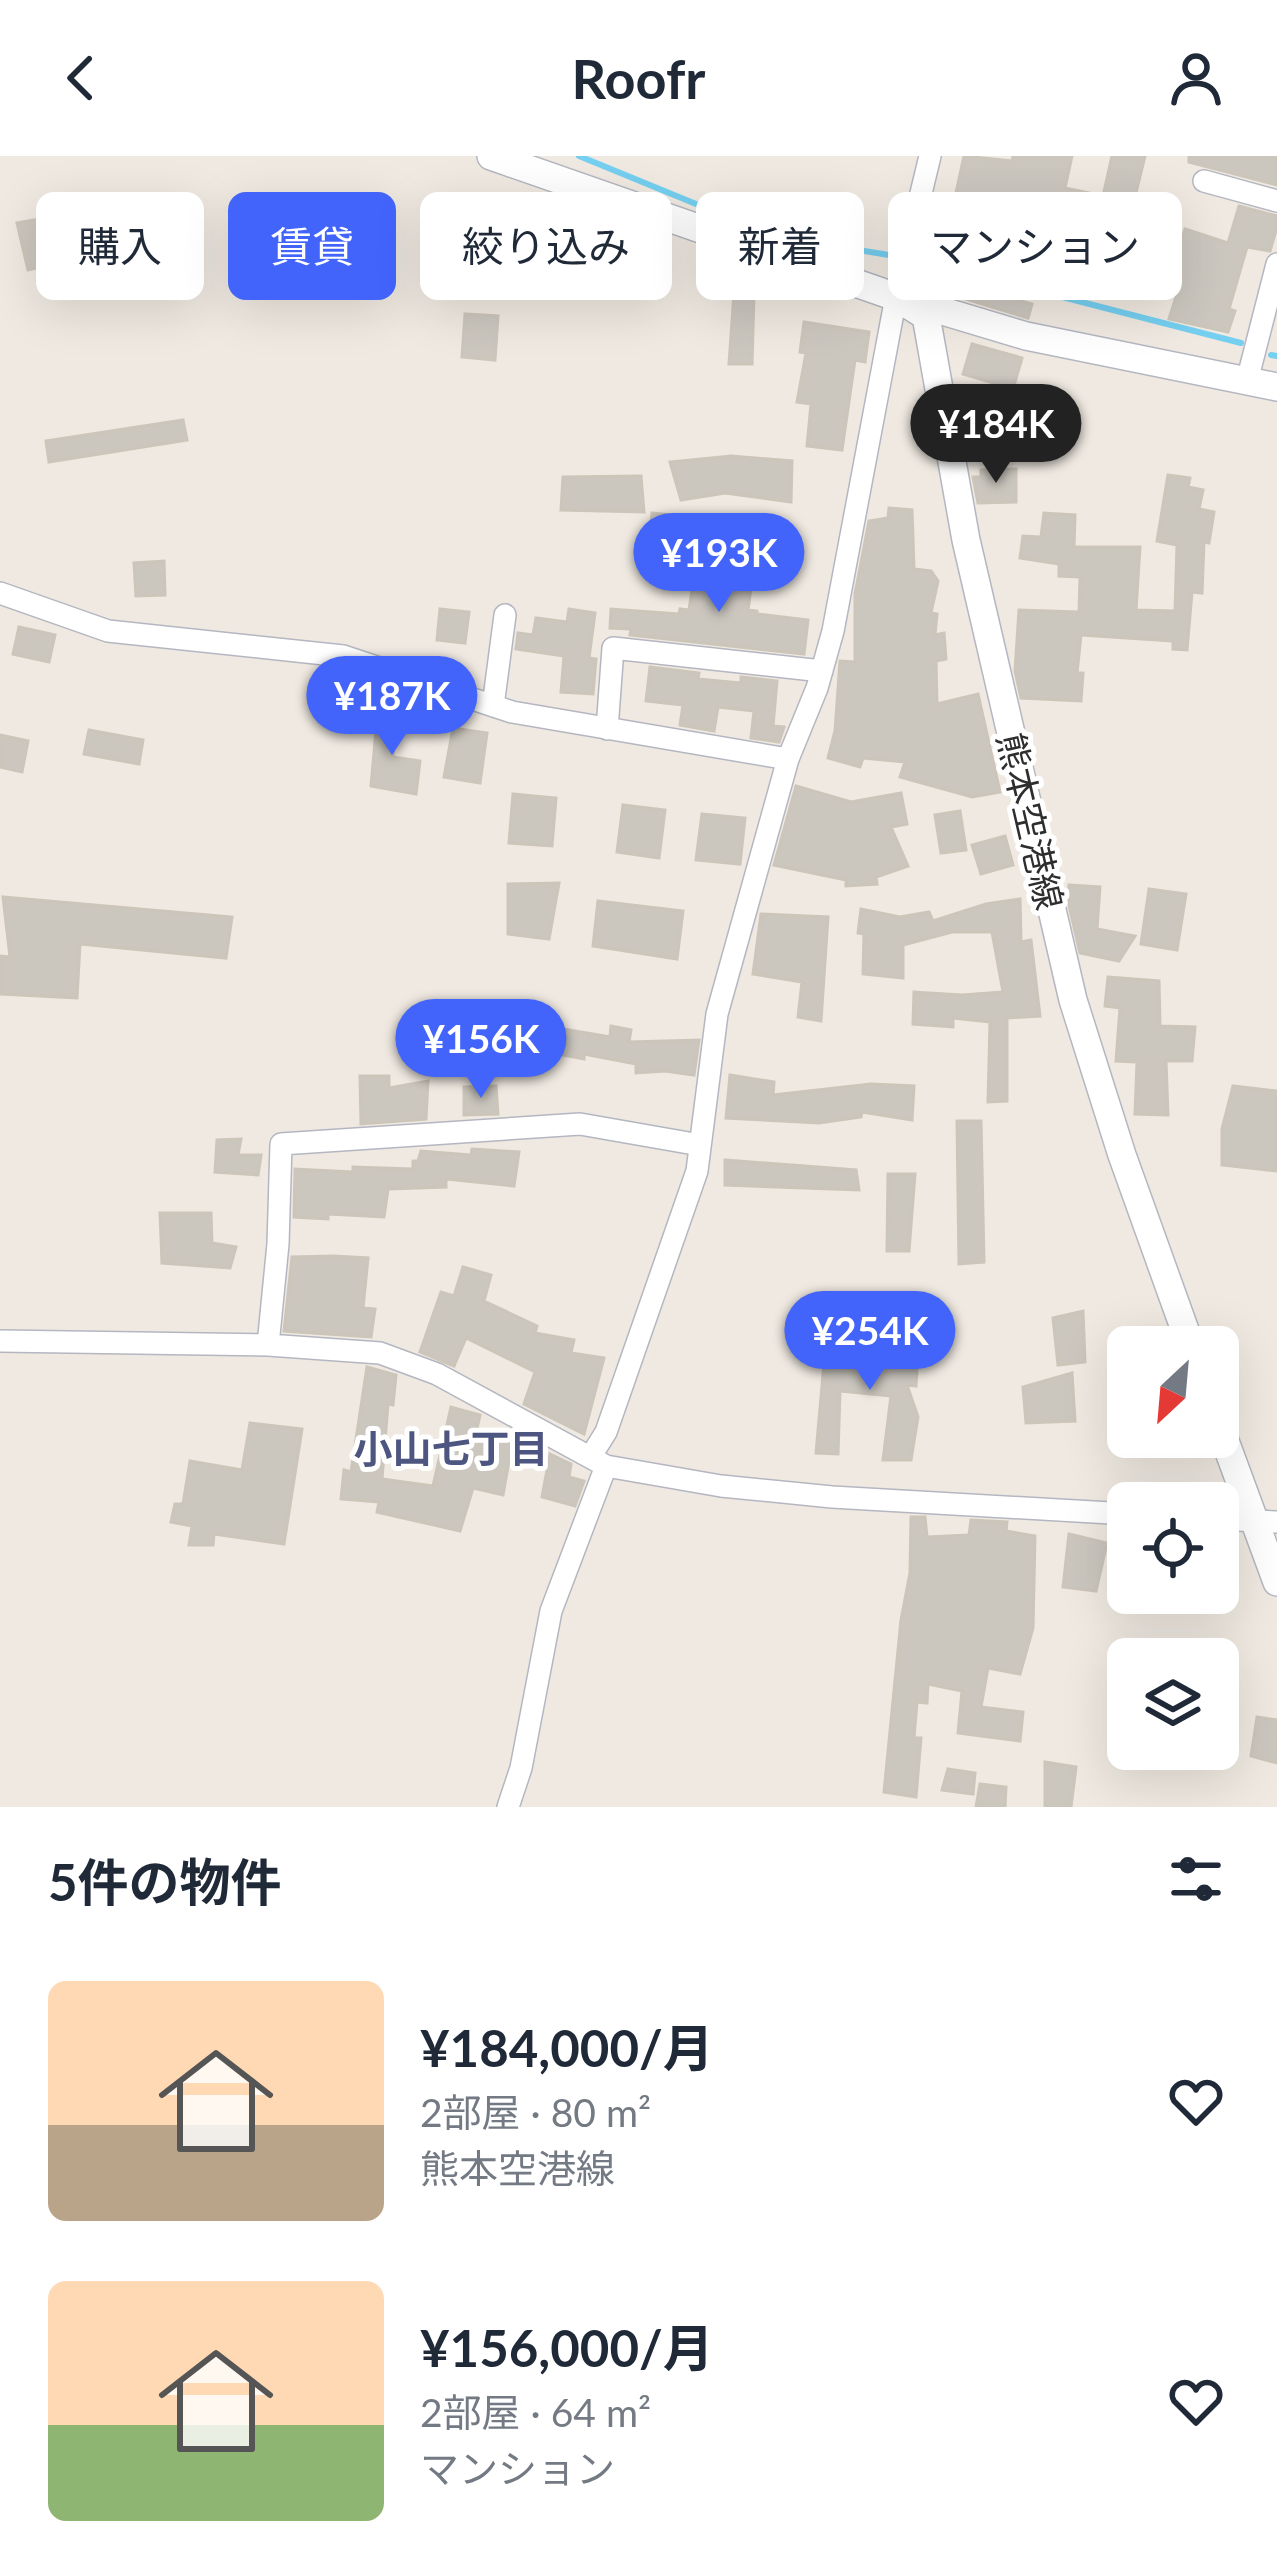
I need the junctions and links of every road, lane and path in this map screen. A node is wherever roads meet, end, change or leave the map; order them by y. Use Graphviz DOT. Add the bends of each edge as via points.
graph roads {
  1 [pos="491,156"];
  2 [pos="930,156"];
  3 [pos="1204,181"];
  4 [pos="921,192"];
  5 [pos="1277,201"];
  6 [pos="1277,264"];
  7 [pos="888,294"];
  8 [pos="895,300"];
  9 [pos="901,300"];
  10 [pos="906,300"];
  11 [pos="1247,381"];
  12 [pos="1277,387"];
  13 [pos="0,592"];
  14 [pos="505,615"];
  15 [pos="822,671"];
  16 [pos="493,706"];
  17 [pos="607,729"];
  18 [pos="788,759"];
  19 [pos="700,1145"];
  20 [pos="1183,1326"];
  21 [pos="0,1341"];
  22 [pos="268,1345"];
  23 [pos="1235,1458"];
  24 [pos="598,1461"];
  25 [pos="1107,1513"];
  26 [pos="1265,1521"];
  27 [pos="1277,1582"];
  28 [pos="508,1807"];
  1 -- 7 [label="main road"];
  2 -- 4 [label="street"];
  3 -- 5 [label="street"];
  6 -- 11 [label="street"];
  8 -- 15 [label="street"];
  9 -- 20 [label="main road, 熊本空港線" via="926,316 966,540 1073,1000"];
  10 -- 11 [label="main road" via="1026,336"];
  11 -- 12 [label="main road"];
  13 -- 16 [label="street" via="109,631 343,656"];
  14 -- 16 [label="street"];
  15 -- 17 [label="street" via="613,649"];
  15 -- 18 [label="street"];
  16 -- 17 [label="street"];
  17 -- 18 [label="street"];
  18 -- 19 [label="street" via="717,1014"];
  19 -- 22 [label="street" via="580,1124 281,1144"];
  19 -- 24 [label="street"];
  21 -- 22 [label="street"];
  22 -- 24 [label="street" via="380,1353 437,1374"];
  23 -- 26 [label="main road"];
  24 -- 25 [label="street" via="722,1486"];
  24 -- 28 [label="street" via="551,1611"];
  26 -- 27 [label="main road"];
}
